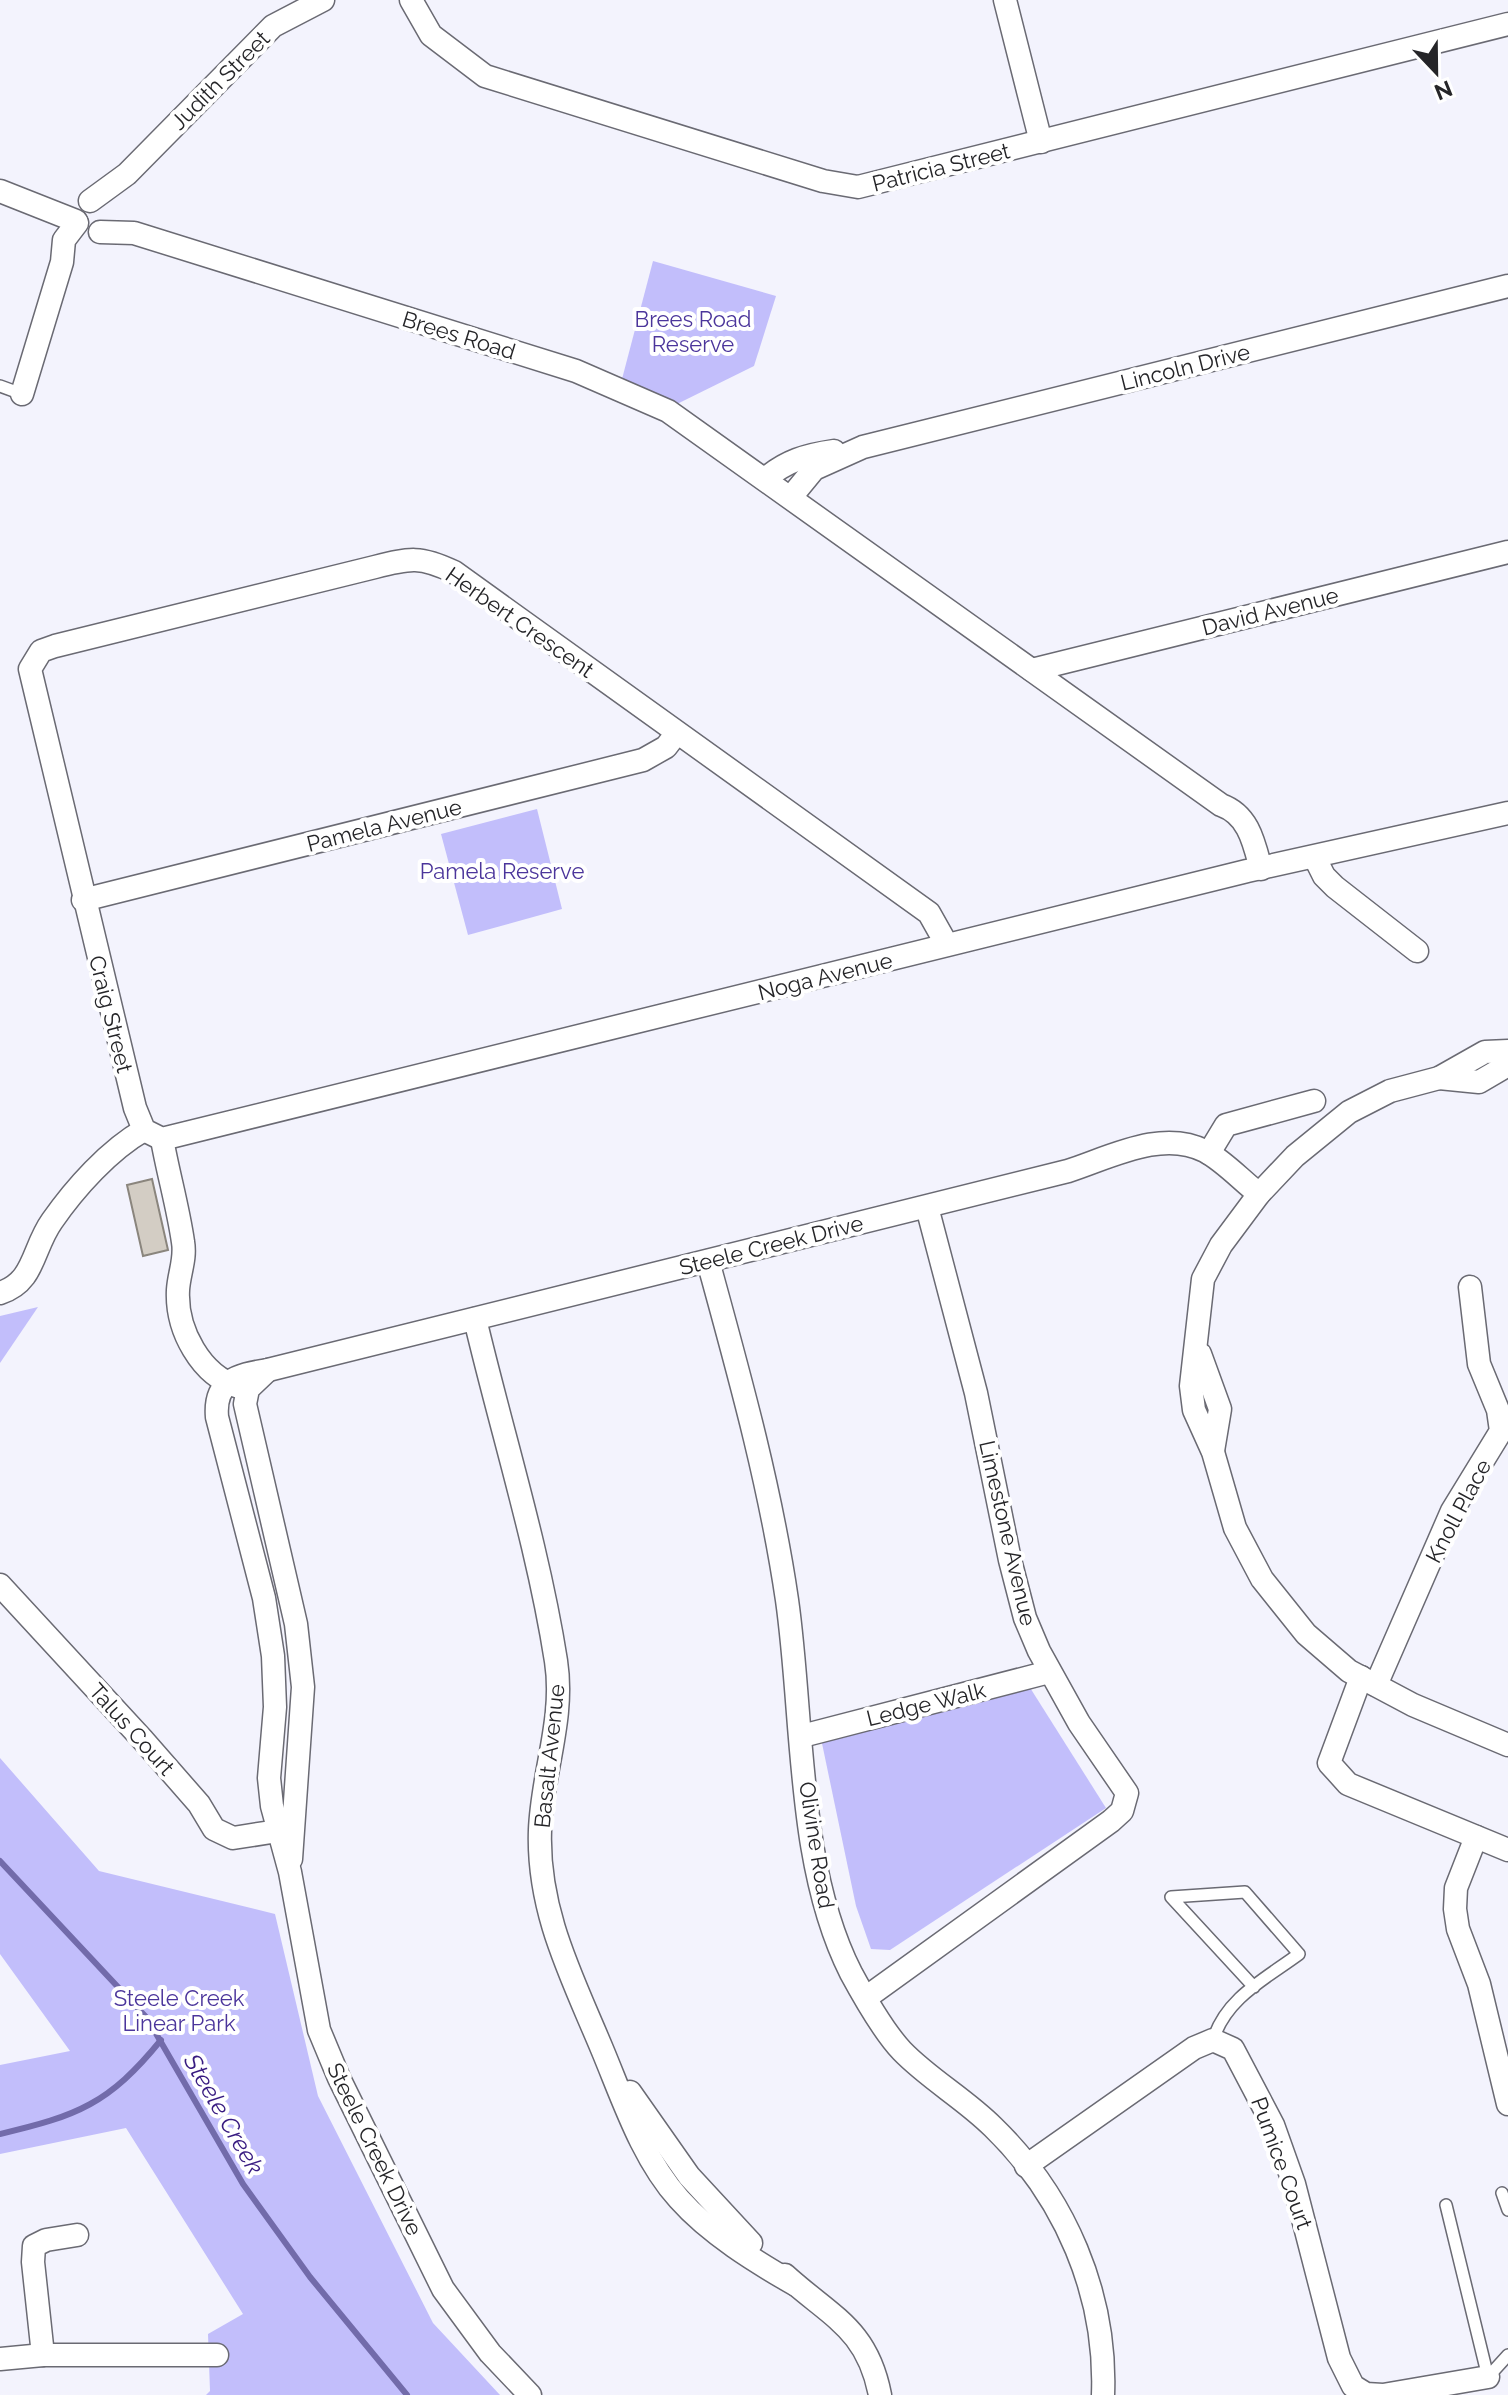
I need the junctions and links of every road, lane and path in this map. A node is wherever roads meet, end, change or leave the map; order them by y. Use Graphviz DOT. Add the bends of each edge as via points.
graph roads {
  1 [pos="323,0"];
  2 [pos="411,0"];
  3 [pos="1005,0"];
  4 [pos="1508,24"];
  5 [pos="1041,142"];
  6 [pos="0,191"];
  7 [pos="91,217"];
  8 [pos="1508,286"];
  9 [pos="0,386"];
  10 [pos="22,394"];
  11 [pos="863,447"];
  12 [pos="765,479"];
  13 [pos="791,497"];
  14 [pos="1508,552"];
  15 [pos="1032,670"];
  16 [pos="29,677"];
  17 [pos="676,734"];
  18 [pos="1508,813"];
  19 [pos="1315,858"];
  20 [pos="1254,870"];
  21 [pos="83,900"];
  22 [pos="947,945"];
  23 [pos="1417,951"];
  24 [pos="1508,1051"];
  25 [pos="1508,1065"];
  26 [pos="1439,1078"];
  27 [pos="1314,1101"];
  28 [pos="153,1135"];
  29 [pos="1209,1153"];
  30 [pos="1259,1194"];
  31 [pos="927,1207"];
  32 [pos="708,1261"];
  33 [pos="1470,1287"];
  34 [pos="0,1293"];
  35 [pos="475,1319"];
  36 [pos="268,1370"];
  37 [pos="225,1383"];
  38 [pos="248,1389"];
  39 [pos="0,1585"];
  40 [pos="1049,1672"];
  41 [pos="1369,1681"];
  42 [pos="802,1736"];
  43 [pos="1508,1745"];
  44 [pos="278,1831"];
  45 [pos="1476,1837"];
  46 [pos="1508,1850"];
  47 [pos="290,1872"];
  48 [pos="1254,1987"];
  49 [pos="867,1997"];
  50 [pos="1213,2040"];
  51 [pos="1508,2104"];
  52 [pos="1026,2166"];
  53 [pos="1502,2193"];
  54 [pos="1446,2205"];
  55 [pos="1508,2210"];
  56 [pos="77,2235"];
  57 [pos="43,2355"];
  58 [pos="217,2355"];
  59 [pos="1508,2355"];
  60 [pos="0,2359"];
  61 [pos="1488,2377"];
  62 [pos="530,2395"];
  63 [pos="880,2395"];
  64 [pos="1103,2395"];
  1 -- 7 [label="street, Judith Street" via="273,26"];
  2 -- 5 [label="street, Patricia Street" via="431,35 485,76 841,186 870,185"];
  3 -- 5 [label="street"];
  4 -- 5 [label="street, Patricia Street"];
  6 -- 7 [label="street, Brees Road"];
  7 -- 10 [label="street, Judith Street" via="62,262"];
  7 -- 12 [label="street, Brees Road" via="596,378 668,411"];
  8 -- 11 [label="street, Lincoln Drive"];
  9 -- 10 [label="lane"];
  11 -- 12 [label="street, Lincoln Drive" via="801,457"];
  11 -- 13 [label="street, Lincoln Drive" via="814,469"];
  12 -- 13 [label="street"];
  13 -- 15 [label="street"];
  14 -- 15 [label="street, David Avenue"];
  15 -- 20 [label="street" via="1240,815 1252,838"];
  16 -- 17 [label="street, Herbert Crescent" via="35,658 55,646 420,559 454,572"];
  16 -- 21 [label="street, Craig Street"];
  17 -- 21 [label="street, Pamela Avenue" via="666,747 643,760"];
  17 -- 22 [label="street, Herbert Crescent" via="929,913"];
  18 -- 19 [label="street, Noga Avenue"];
  19 -- 20 [label="street, Noga Avenue"];
  19 -- 23 [label="street" via="1335,887"];
  20 -- 22 [label="street, Noga Avenue"];
  21 -- 28 [label="street, Craig Street" via="135,1108"];
  22 -- 28 [label="street, Noga Avenue"];
  24 -- 26 [label="street" via="1485,1052"];
  25 -- 26 [label="street" via="1479,1082"];
  26 -- 30 [label="street" via="1390,1091 1349,1112"];
  27 -- 29 [label="street" via="1226,1125"];
  28 -- 34 [label="street" via="127,1140 88,1179 47,1229 25,1280"];
  28 -- 37 [label="street, Craig Street" via="183,1238 178,1293 182,1316 201,1365"];
  29 -- 30 [label="street, Steele Creek Drive"];
  29 -- 31 [label="street, Steele Creek Drive" via="1182,1141 1139,1147"];
  30 -- 41 [label="street" via="1203,1279 1192,1399 1235,1528 1262,1579 1306,1634"];
  31 -- 32 [label="street, Steele Creek Drive"];
  31 -- 40 [label="street, Limestone Avenue" via="976,1393 1017,1592"];
  32 -- 35 [label="street, Steele Creek Drive"];
  32 -- 42 [label="street, Olivine Road" via="769,1485"];
  33 -- 41 [label="street, Knoll Place" via="1479,1364 1501,1431 1452,1511"];
  35 -- 36 [label="street, Steele Creek Drive"];
  35 -- 63 [label="street, Basalt Avenue" via="556,1663 556,1728 540,1829 546,1903 556,1944 601,2048 689,2176 716,2209 862,2342"];
  36 -- 37 [label="street, Steele Creek Drive" via="237,1375"];
  36 -- 38 [label="street, Steele Creek Drive"];
  37 -- 38 [label="street"];
  37 -- 44 [label="street, Steele Creek Drive" via="216,1403 217,1417 264,1598 273,1656 269,1778"];
  38 -- 47 [label="street, Steele Creek Drive" via="247,1424 296,1624 303,1687"];
  39 -- 44 [label="street, Talus Court" via="143,1740 214,1829 233,1838"];
  40 -- 42 [label="street, Ledge Walk"];
  40 -- 49 [label="street, Limestone Avenue" via="1122,1781 1127,1793 1122,1811"];
  41 -- 43 [label="street"];
  41 -- 45 [label="street, Knoll Place" via="1329,1763 1348,1784"];
  42 -- 49 [label="street, Olivine Road" via="825,1908 851,1973"];
  44 -- 47 [label="street, Steele Creek Drive"];
  45 -- 46 [label="street"];
  45 -- 51 [label="street" via="1456,1888 1455,1909"];
  47 -- 62 [label="street, Steele Creek Drive" via="319,2030 339,2078 443,2289 490,2353"];
  48 -- 48 [label="lane" via="1299,1954 1245,1892 1171,1897"];
  48 -- 50 [label="lane" via="1229,2005"];
  49 -- 52 [label="street, Olivine Road" via="901,2050 994,2127"];
  50 -- 52 [label="street" via="1176,2059"];
  50 -- 61 [label="street, Pumice Court" via="1225,2042 1241,2057 1273,2125 1294,2184 1339,2358 1353,2386 1383,2395"];
  52 -- 64 [label="street, Olivine Road" via="1052,2198 1089,2283 1099,2325"];
  53 -- 55 [label="lane"];
  54 -- 61 [label="lane"];
  56 -- 57 [label="street" via="34,2246"];
  57 -- 58 [label="street"];
  57 -- 60 [label="street"];
  59 -- 61 [label="lane"];
}
